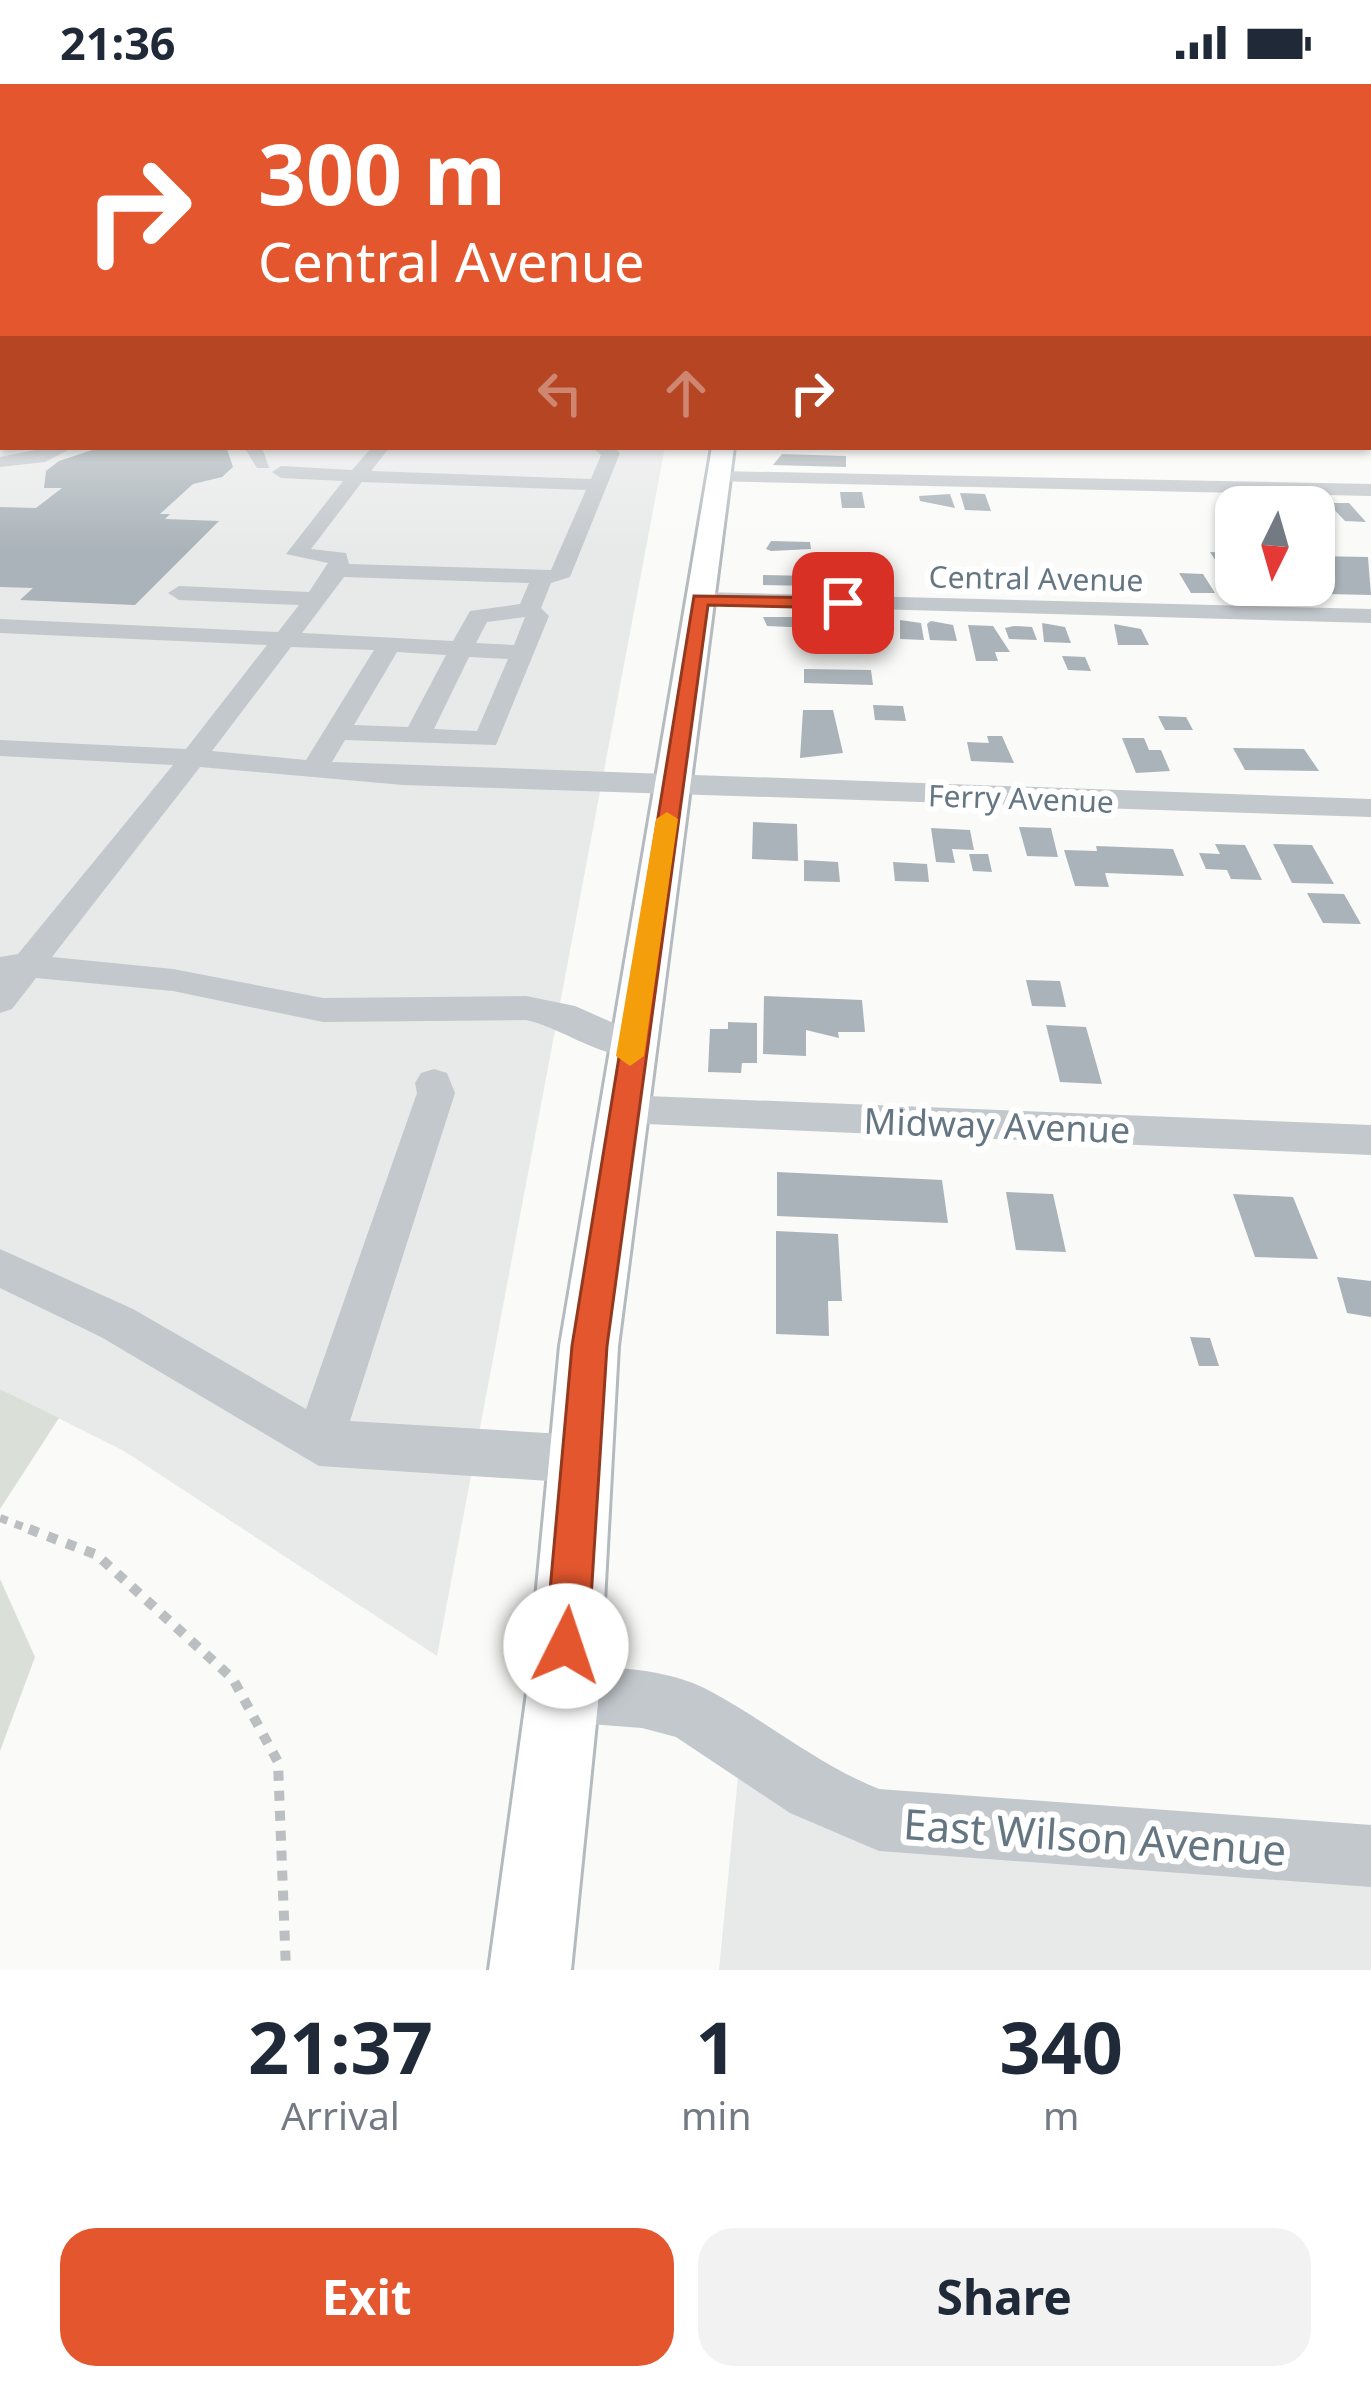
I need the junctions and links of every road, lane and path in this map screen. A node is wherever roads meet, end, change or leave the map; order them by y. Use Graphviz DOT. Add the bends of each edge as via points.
graph roads {
  1 [pos="58,450"];
  2 [pos="379,450"];
  3 [pos="606,450"];
  4 [pos="723,450"];
  5 [pos="285,458"];
  6 [pos="0,462"];
  7 [pos="357,476"];
  8 [pos="719,477"];
  9 [pos="598,484"];
  10 [pos="1371,490"];
  11 [pos="338,570"];
  12 [pos="542,580"];
  13 [pos="179,593"];
  14 [pos="313,599"];
  15 [pos="700,599"];
  16 [pos="529,610"];
  17 [pos="1371,616"];
  18 [pos="0,626"];
  19 [pos="283,639"];
  20 [pos="390,644"];
  21 [pos="461,650"];
  22 [pos="524,652"];
  23 [pos="336,732"];
  24 [pos="417,736"];
  25 [pos="0,748"];
  26 [pos="193,758"];
  27 [pos="315,768"];
  28 [pos="671,787"];
  29 [pos="1371,808"];
  30 [pos="14,965"];
  31 [pos="0,1001"];
  32 [pos="632,1046"];
  33 [pos="434,1083"];
  34 [pos="622,1109"];
  35 [pos="1371,1140"];
  36 [pos="0,1267"];
  37 [pos="320,1443"];
  38 [pos="579,1459"];
  39 [pos="0,1518"];
  40 [pos="563,1693"];
  41 [pos="1371,1856"];
  42 [pos="286,1970"];
  43 [pos="530,1970"];
  1 -- 6 [label="street"];
  2 -- 7 [label="street"];
  3 -- 9 [label="street"];
  4 -- 8 [label="main road"];
  5 -- 7 [label="street"];
  7 -- 9 [label="street"];
  7 -- 11 [label="street" via="296,553 339,556"];
  8 -- 10 [label="street"];
  8 -- 15 [label="main road"];
  9 -- 12 [label="street" via="559,577"];
  11 -- 12 [label="street"];
  11 -- 14 [label="street"];
  12 -- 16 [label="street"];
  13 -- 14 [label="street"];
  14 -- 19 [label="street"];
  15 -- 17 [label="street, Central Avenue"];
  15 -- 28 [label="main road"];
  16 -- 21 [label="street" via="478,616"];
  16 -- 22 [label="street" via="538,616"];
  18 -- 19 [label="street"];
  19 -- 20 [label="street"];
  19 -- 26 [label="street"];
  20 -- 21 [label="street"];
  20 -- 23 [label="street"];
  21 -- 22 [label="street"];
  21 -- 24 [label="street"];
  22 -- 24 [label="street" via="487,739"];
  23 -- 24 [label="street"];
  23 -- 27 [label="street"];
  25 -- 26 [label="street, Ferry Avenue"];
  26 -- 27 [label="street, Ferry Avenue"];
  26 -- 30 [label="street"];
  27 -- 28 [label="street, Ferry Avenue"];
  28 -- 29 [label="street, Ferry Avenue"];
  28 -- 32 [label="main road"];
  30 -- 31 [label="street"];
  30 -- 32 [label="street" via="173,980 336,1011 538,1009"];
  32 -- 34 [label="main road"];
  33 -- 37 [label="street"];
  34 -- 35 [label="street, Midway Avenue"];
  34 -- 38 [label="main road"];
  36 -- 37 [label="street" via="117,1323"];
  37 -- 38 [label="street"];
  38 -- 40 [label="main road"];
  39 -- 42 [label="path" via="97,1555 233,1679 278,1762"];
  40 -- 41 [label="street, East Wilson Avenue" via="689,1711 812,1792 879,1820"];
  40 -- 43 [label="main road"];
}
